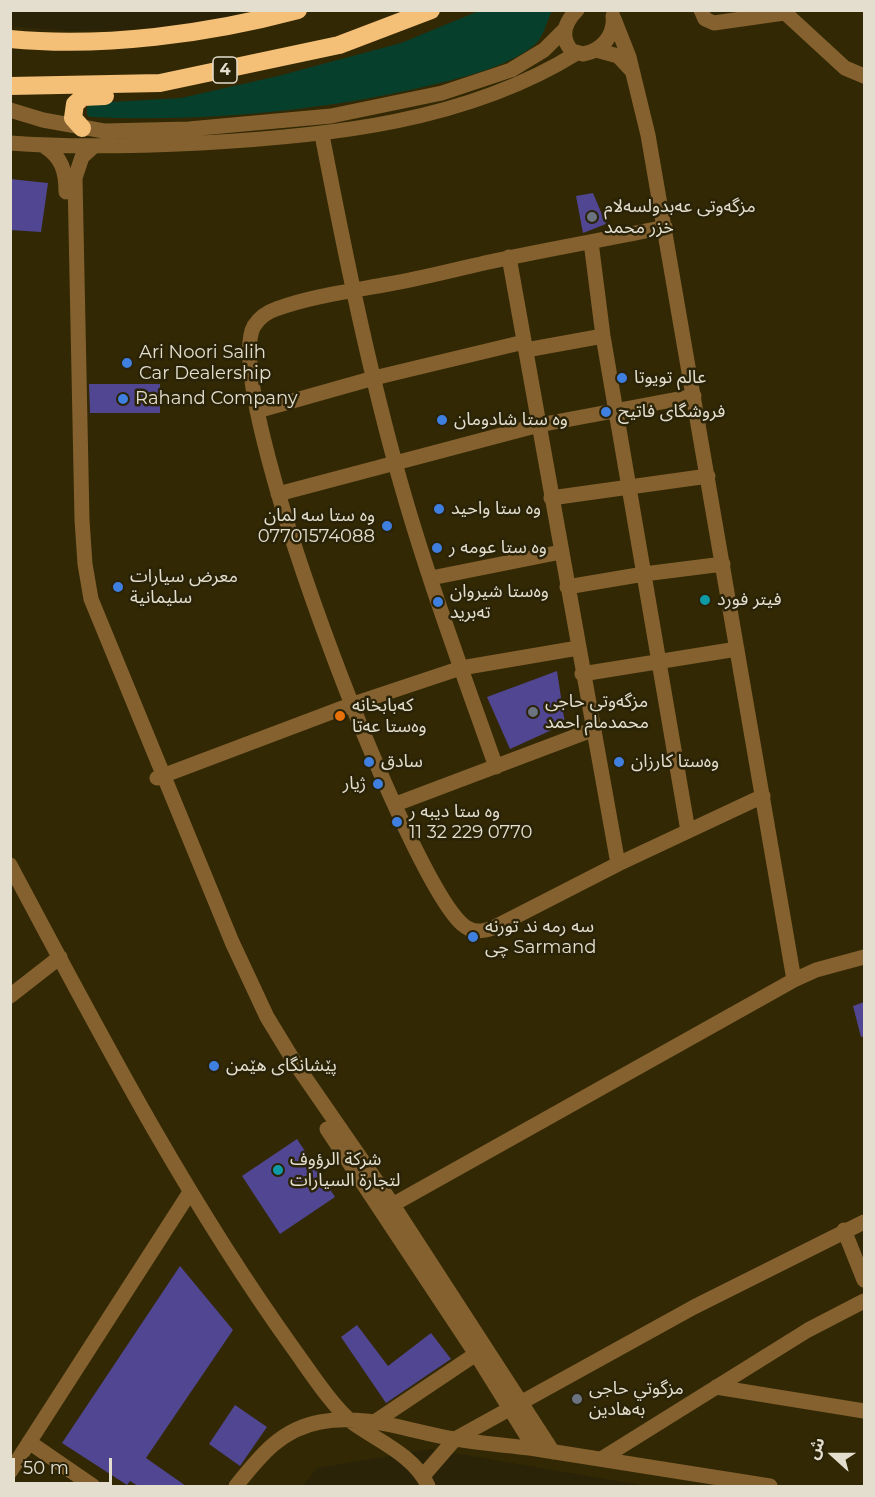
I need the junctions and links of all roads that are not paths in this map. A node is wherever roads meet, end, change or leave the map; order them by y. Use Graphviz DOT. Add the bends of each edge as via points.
graph roads {
  1 [pos="297,10"];
  2 [pos="431,10"];
  3 [pos="577,10"];
  4 [pos="702,10"];
  5 [pos="783,12"];
  6 [pos="613,14"];
  7 [pos="564,30"];
  8 [pos="10,39"];
  9 [pos="596,50"];
  10 [pos="577,53"];
  11 [pos="633,74"];
  12 [pos="864,76"];
  13 [pos="160,83"];
  14 [pos="10,86"];
  15 [pos="10,110"];
  16 [pos="82,128"];
  17 [pos="322,135"];
  18 [pos="11,143"];
  19 [pos="44,146"];
  20 [pos="93,147"];
  21 [pos="665,227"];
  22 [pos="591,242"];
  23 [pos="509,257"];
  24 [pos="355,289"];
  25 [pos="603,336"];
  26 [pos="525,346"];
  27 [pos="374,378"];
  28 [pos="694,396"];
  29 [pos="616,410"];
  30 [pos="257,411"];
  31 [pos="539,425"];
  32 [pos="394,461"];
  33 [pos="708,476"];
  34 [pos="629,488"];
  35 [pos="278,494"];
  36 [pos="551,498"];
  37 [pos="78,520"];
  38 [pos="561,552"];
  39 [pos="723,564"];
  40 [pos="644,574"];
  41 [pos="431,578"];
  42 [pos="567,587"];
  43 [pos="578,648"];
  44 [pos="737,649"];
  45 [pos="658,661"];
  46 [pos="461,668"];
  47 [pos="582,674"];
  48 [pos="353,704"];
  49 [pos="592,730"];
  50 [pos="496,767"];
  51 [pos="161,777"];
  52 [pos="763,796"];
  53 [pos="396,804"];
  54 [pos="688,831"];
  55 [pos="618,864"];
  56 [pos="10,865"];
  57 [pos="60,957"];
  58 [pos="864,957"];
  59 [pos="795,980"];
  60 [pos="10,996"];
  61 [pos="190,1192"];
  62 [pos="388,1208"];
  63 [pos="864,1222"];
  64 [pos="844,1230"];
  65 [pos="864,1280"];
  66 [pos="864,1300"];
  67 [pos="476,1354"];
  68 [pos="716,1387"];
  69 [pos="516,1406"];
  70 [pos="864,1411"];
  71 [pos="376,1421"];
  72 [pos="351,1422"];
  73 [pos="455,1439"];
  74 [pos="29,1442"];
  75 [pos="535,1449"];
  76 [pos="553,1452"];
  77 [pos="601,1459"];
  78 [pos="10,1472"];
  79 [pos="426,1481"];
  80 [pos="93,1486"];
  81 [pos="236,1486"];
  82 [pos="770,1486"];
  1 -- 8 [label="highway" via="167,35 94,41"];
  2 -- 13 [label="highway, 4" via="339,45"];
  3 -- 7 [label="street"];
  4 -- 5 [label="street" via="705,18 714,22"];
  5 -- 12 [label="street" via="845,68"];
  6 -- 9 [label="street" via="609,38"];
  6 -- 11 [label="street"];
  7 -- 10 [label="street" via="566,42"];
  7 -- 16 [label="street" via="544,50 511,70 442,93 331,116 154,131"];
  9 -- 10 [label="street"];
  9 -- 11 [label="street" via="618,56"];
  10 -- 17 [label="street" via="495,95 401,120"];
  11 -- 21 [label="street"];
  13 -- 14 [label="highway, 4"];
  13 -- 16 [label="highway" via="135,94 82,97 72,113"];
  15 -- 16 [label="street"];
  17 -- 20 [label="street"];
  17 -- 24 [label="street"];
  18 -- 19 [label="street"];
  19 -- 20 [label="street"];
  19 -- 37 [label="street" via="60,160 66,178"];
  20 -- 37 [label="street" via="82,157 75,178"];
  21 -- 22 [label="street"];
  21 -- 28 [label="street"];
  22 -- 23 [label="street"];
  22 -- 25 [label="street"];
  23 -- 24 [label="street"];
  23 -- 26 [label="street"];
  24 -- 27 [label="street"];
  24 -- 30 [label="street" via="276,309 258,322 249,350"];
  25 -- 26 [label="street"];
  25 -- 29 [label="street"];
  26 -- 27 [label="street"];
  26 -- 31 [label="street"];
  27 -- 30 [label="street"];
  27 -- 32 [label="street"];
  28 -- 29 [label="street"];
  28 -- 33 [label="street"];
  29 -- 31 [label="street"];
  29 -- 34 [label="street"];
  30 -- 35 [label="street"];
  31 -- 32 [label="street"];
  31 -- 36 [label="street"];
  32 -- 35 [label="street"];
  32 -- 41 [label="street"];
  33 -- 34 [label="street"];
  33 -- 39 [label="street"];
  34 -- 36 [label="street"];
  34 -- 40 [label="street"];
  35 -- 48 [label="street"];
  36 -- 38 [label="street"];
  37 -- 51 [label="street" via="87,582 108,651"];
  38 -- 41 [label="street"];
  38 -- 42 [label="street"];
  39 -- 40 [label="street"];
  39 -- 44 [label="street"];
  40 -- 42 [label="street"];
  40 -- 45 [label="street"];
  41 -- 46 [label="street"];
  42 -- 43 [label="street"];
  43 -- 46 [label="street"];
  43 -- 47 [label="street"];
  44 -- 45 [label="street"];
  44 -- 52 [label="street"];
  45 -- 47 [label="street"];
  45 -- 54 [label="street"];
  46 -- 48 [label="street"];
  46 -- 50 [label="street"];
  47 -- 49 [label="street"];
  48 -- 51 [label="street"];
  48 -- 53 [label="street"];
  49 -- 50 [label="street"];
  49 -- 55 [label="street"];
  50 -- 53 [label="street"];
  51 -- 62 [label="street" via="250,996 282,1061"];
  52 -- 54 [label="street"];
  52 -- 59 [label="street"];
  53 -- 55 [label="street" via="443,898 460,923 474,931 493,928"];
  54 -- 55 [label="street"];
  56 -- 57 [label="street"];
  57 -- 60 [label="street"];
  57 -- 61 [label="street" via="127,1085"];
  58 -- 59 [label="street" via="816,969"];
  59 -- 62 [label="street"];
  61 -- 72 [label="street" via="292,1347"];
  61 -- 74 [label="street"];
  62 -- 67 [label="street"];
  62 -- 69 [label="street"];
  63 -- 64 [label="street"];
  64 -- 65 [label="street"];
  64 -- 69 [label="street" via="694,1307"];
  66 -- 68 [label="street"];
  67 -- 69 [label="street"];
  67 -- 71 [label="street"];
  68 -- 70 [label="street"];
  68 -- 77 [label="street"];
  69 -- 73 [label="street"];
  69 -- 75 [label="street"];
  69 -- 76 [label="street"];
  71 -- 72 [label="street"];
  71 -- 73 [label="street"];
  72 -- 79 [label="street" via="395,1451"];
  72 -- 81 [label="street" via="322,1422 291,1430 260,1457"];
  73 -- 75 [label="street"];
  73 -- 79 [label="street"];
  74 -- 78 [label="street"];
  74 -- 80 [label="street"];
  75 -- 76 [label="street"];
  76 -- 77 [label="street"];
  77 -- 82 [label="street"];
}
